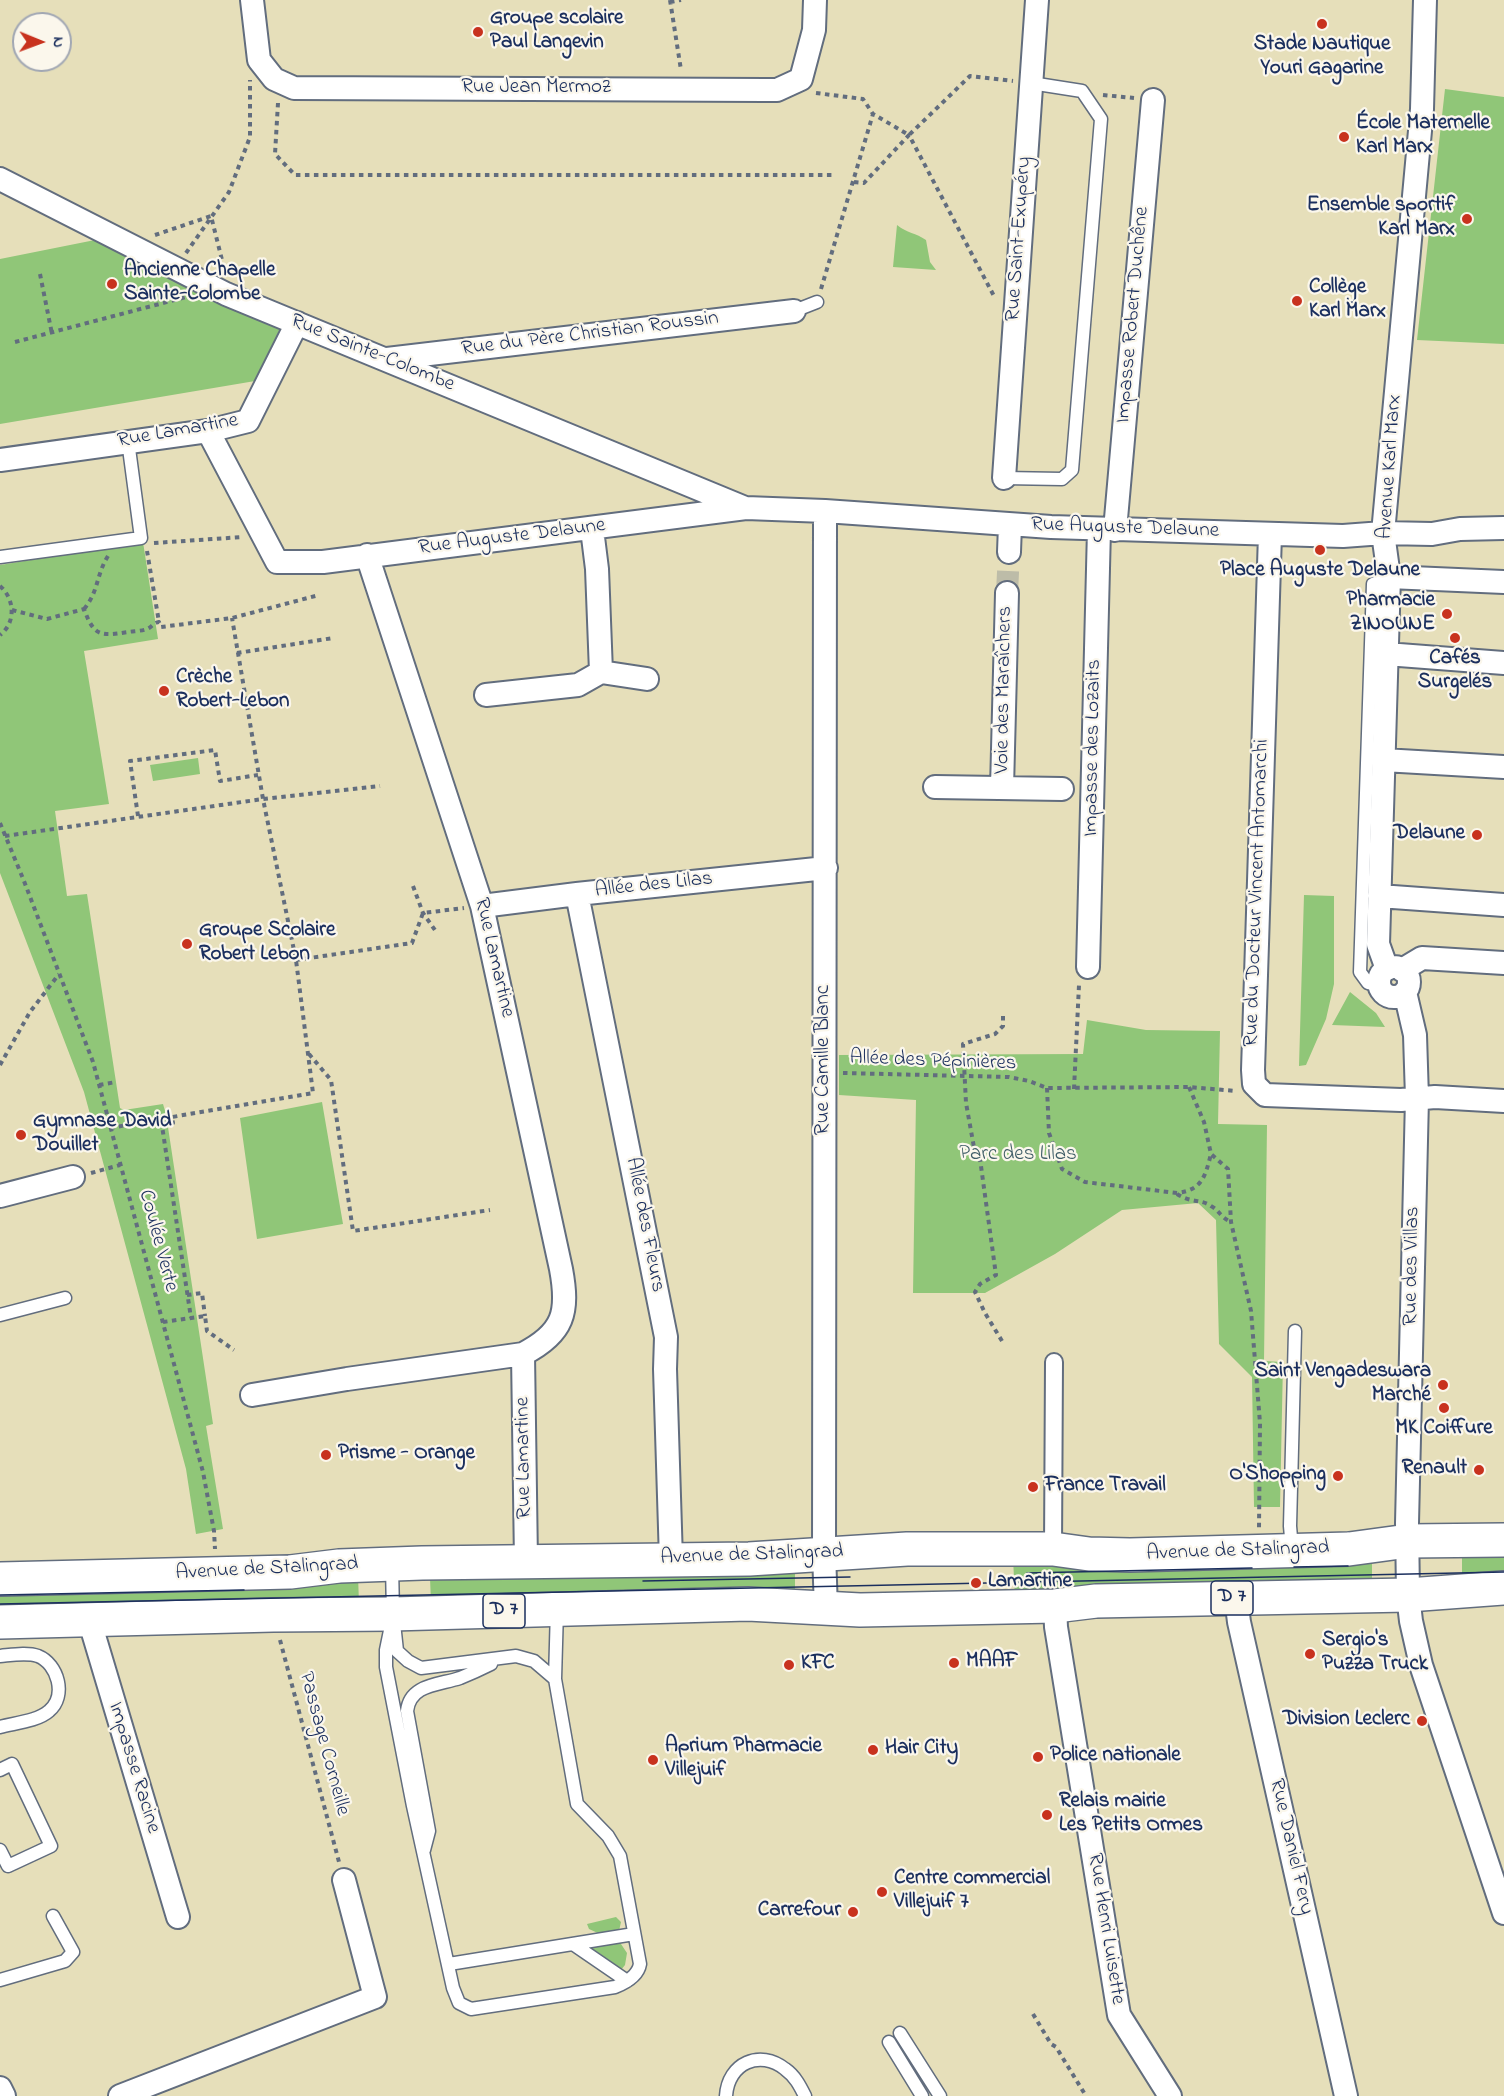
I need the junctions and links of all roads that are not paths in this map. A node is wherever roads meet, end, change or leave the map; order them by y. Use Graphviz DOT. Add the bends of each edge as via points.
graph roads {
  1 [pos="252,0"];
  2 [pos="815,0"];
  3 [pos="1037,0"];
  4 [pos="1425,0"];
  5 [pos="1031,82"];
  6 [pos="1153,100"];
  7 [pos="0,179"];
  8 [pos="817,302"];
  9 [pos="794,311"];
  10 [pos="297,323"];
  11 [pos="386,360"];
  12 [pos="208,431"];
  13 [pos="128,441"];
  14 [pos="0,460"];
  15 [pos="1004,478"];
  16 [pos="685,483"];
  17 [pos="746,508"];
  18 [pos="825,510"];
  19 [pos="1010,525"];
  20 [pos="1504,528"];
  21 [pos="592,529"];
  22 [pos="1107,529"];
  23 [pos="1383,533"];
  24 [pos="1270,534"];
  25 [pos="1009,552"];
  26 [pos="367,555"];
  27 [pos="0,557"];
  28 [pos="1389,577"];
  29 [pos="1504,582"];
  30 [pos="1007,593"];
  31 [pos="1386,654"];
  32 [pos="1504,663"];
  33 [pos="601,672"];
  34 [pos="647,679"];
  35 [pos="486,694"];
  36 [pos="1383,760"];
  37 [pos="1504,767"];
  38 [pos="935,787"];
  39 [pos="1002,788"];
  40 [pos="1062,789"];
  41 [pos="826,868"];
  42 [pos="577,894"];
  43 [pos="1379,896"];
  44 [pos="1504,905"];
  45 [pos="482,906"];
  46 [pos="1504,963"];
  47 [pos="1088,967"];
  48 [pos="1390,975"];
  49 [pos="1417,1098"];
  50 [pos="1504,1101"];
  51 [pos="73,1177"];
  52 [pos="0,1196"];
  53 [pos="65,1299"];
  54 [pos="0,1315"];
  55 [pos="1294,1331"];
  56 [pos="523,1354"];
  57 [pos="1054,1362"];
  58 [pos="252,1395"];
  59 [pos="1504,1540"];
  60 [pos="1408,1541"];
  61 [pos="1053,1549"];
  62 [pos="1292,1550"];
  63 [pos="824,1553"];
  64 [pos="671,1560"];
  65 [pos="526,1562"];
  66 [pos="392,1564"];
  67 [pos="0,1578"];
  68 [pos="1504,1588"];
  69 [pos="1408,1595"];
  70 [pos="1236,1598"];
  71 [pos="1055,1606"];
  72 [pos="557,1609"];
  73 [pos="826,1609"];
  74 [pos="393,1614"];
  75 [pos="89,1619"];
  76 [pos="0,1622"];
  77 [pos="0,1656"];
  78 [pos="503,1658"];
  79 [pos="555,1679"];
  80 [pos="0,1727"];
  81 [pos="0,1770"];
  82 [pos="0,1850"];
  83 [pos="423,1852"];
  84 [pos="344,1880"];
  85 [pos="1504,1913"];
  86 [pos="53,1916"];
  87 [pos="178,1917"];
  88 [pos="634,1934"];
  89 [pos="573,1944"];
  90 [pos="448,1964"];
  91 [pos="0,1980"];
  92 [pos="627,1981"];
  93 [pos="900,2033"];
  94 [pos="889,2042"];
  95 [pos="0,2088"];
  96 [pos="4,2096"];
  97 [pos="120,2096"];
  98 [pos="726,2096"];
  99 [pos="805,2096"];
  100 [pos="922,2096"];
  101 [pos="940,2096"];
  102 [pos="1170,2096"];
  103 [pos="1346,2096"];
  1 -- 2 [label="street, Rue Jean Mermoz" via="259,60 274,79 294,88 777,90 801,78 813,30"];
  3 -- 5 [label="street, Rue Saint-Exupéry"];
  4 -- 23 [label="street, Avenue Karl Marx" via="1422,108"];
  5 -- 15 [label="street, Rue Saint-Exupéry"];
  5 -- 15 [label="lane" via="1083,91 1101,120 1072,470 1062,479"];
  6 -- 22 [label="street, Impasse Robert Duchêne"];
  7 -- 10 [label="street, Rue Sainte-Colombe" via="177,270"];
  8 -- 9 [label="lane"];
  9 -- 11 [label="street, Rue du Père Christian Roussin"];
  10 -- 11 [label="street, Rue Sainte-Colombe"];
  10 -- 12 [label="street, Rue Lamartine" via="248,421"];
  11 -- 16 [label="street, Rue Sainte-Colombe"];
  12 -- 13 [label="street, Rue Lamartine"];
  12 -- 26 [label="street, Rue Auguste Delaune" via="277,562 323,562"];
  13 -- 14 [label="street, Rue Lamartine"];
  13 -- 27 [label="lane" via="141,538"];
  16 -- 17 [label="street, Rue Auguste Delaune"];
  17 -- 18 [label="street, Rue Auguste Delaune"];
  17 -- 21 [label="street, Rue Auguste Delaune"];
  18 -- 19 [label="street, Rue Auguste Delaune"];
  18 -- 41 [label="street, Rue Camille Blanc"];
  19 -- 22 [label="street, Rue Auguste Delaune"];
  19 -- 25 [label="street"];
  20 -- 23 [label="street, Rue Auguste Delaune" via="1432,534"];
  21 -- 26 [label="street, Rue Auguste Delaune"];
  21 -- 33 [label="street"];
  22 -- 24 [label="street, Rue Auguste Delaune"];
  22 -- 47 [label="street, Impasse des Lozaits"];
  23 -- 24 [label="street, Rue Auguste Delaune"];
  23 -- 28 [label="street, Avenue Karl Marx"];
  24 -- 49 [label="street, Rue du Docteur Vincent Antomarchi" via="1254,1084 1265,1095"];
  26 -- 45 [label="street, Rue Lamartine"];
  28 -- 29 [label="street"];
  28 -- 31 [label="street, Avenue Karl Marx"];
  28 -- 48 [label="lane" via="1373,584 1360,972 1368,983"];
  30 -- 39 [label="street, Voie des Maraîchers"];
  31 -- 32 [label="street"];
  31 -- 36 [label="street, Avenue Karl Marx"];
  33 -- 34 [label="street"];
  33 -- 35 [label="street" via="578,685"];
  36 -- 37 [label="street"];
  36 -- 43 [label="street, Avenue Karl Marx"];
  38 -- 39 [label="street, Voie des Maraîchers"];
  39 -- 40 [label="street, Voie des Maraîchers"];
  41 -- 42 [label="street, Allée des Lilas"];
  41 -- 63 [label="street, Rue Camille Blanc"];
  42 -- 45 [label="street, Allée des Lilas"];
  42 -- 64 [label="street, Allée des Fleurs" via="666,1338"];
  43 -- 44 [label="street"];
  43 -- 48 [label="street, Avenue Karl Marx" via="1378,944"];
  45 -- 56 [label="street, Rue Lamartine" via="565,1290 556,1330 540,1346"];
  46 -- 48 [label="street" via="1422,958"];
  48 -- 49 [label="street, Rue des Villas" via="1384,993 1393,997 1405,992 1415,1035"];
  49 -- 50 [label="street"];
  49 -- 60 [label="street, Rue des Villas"];
  51 -- 52 [label="street"];
  53 -- 54 [label="lane"];
  55 -- 62 [label="lane"];
  56 -- 58 [label="street, Rue Lamartine"];
  56 -- 65 [label="street, Rue Lamartine"];
  57 -- 61 [label="street"];
  59 -- 60 [label="main road, Avenue de Stalingrad / D 7"];
  60 -- 62 [label="main road, Avenue de Stalingrad / D 7" via="1349,1549"];
  60 -- 69 [label="street, Rue des Villas"];
  61 -- 62 [label="main road, Avenue de Stalingrad / D 7" via="1130,1555"];
  61 -- 63 [label="main road, Avenue de Stalingrad / D 7"];
  63 -- 64 [label="main road, Avenue de Stalingrad / D 7"];
  63 -- 73 [label="street, Rue Camille Blanc"];
  64 -- 65 [label="main road, Avenue de Stalingrad / D 7"];
  65 -- 66 [label="main road, Avenue de Stalingrad / D 7"];
  66 -- 67 [label="main road, Avenue de Stalingrad / D 7" via="290,1572"];
  66 -- 74 [label="lane"];
  68 -- 69 [label="main road, Avenue de Stalingrad / D 7"];
  69 -- 70 [label="main road, Avenue de Stalingrad / D 7"];
  69 -- 85 [label="street, Rue des Villas" via="1421,1665"];
  70 -- 71 [label="main road, Avenue de Stalingrad / D 7" via="1096,1601"];
  70 -- 103 [label="street, Rue Daniel Fery"];
  71 -- 73 [label="main road, Avenue de Stalingrad / D 7"];
  71 -- 102 [label="street, Rue Henri Luisette" via="1119,2015"];
  72 -- 73 [label="main road, Avenue de Stalingrad / D 7" via="748,1604"];
  72 -- 74 [label="main road, Avenue de Stalingrad / D 7"];
  72 -- 79 [label="lane"];
  74 -- 75 [label="main road, Avenue de Stalingrad / D 7"];
  74 -- 78 [label="lane" via="397,1651 421,1668"];
  74 -- 83 [label="lane" via="386,1667"];
  75 -- 76 [label="main road, Avenue de Stalingrad / D 7"];
  75 -- 87 [label="street, Impasse Racine"];
  77 -- 80 [label="lane" via="33,1654 44,1659 56,1674 58,1690 55,1705 47,1713"];
  78 -- 79 [label="lane" via="516,1656 534,1661"];
  78 -- 83 [label="lane" via="457,1679 423,1688 409,1702 407,1711 429,1831"];
  79 -- 88 [label="lane" via="577,1804 608,1836 620,1856"];
  81 -- 82 [label="lane" via="12,1764 51,1845 8,1866"];
  83 -- 90 [label="lane"];
  84 -- 97 [label="street" via="375,1997"];
  86 -- 91 [label="lane" via="72,1952 65,1961"];
  88 -- 89 [label="lane"];
  88 -- 92 [label="lane" via="640,1964"];
  89 -- 90 [label="lane"];
  89 -- 92 [label="lane"];
  90 -- 92 [label="lane" via="457,1999 463,2007 471,2009 615,1987"];
  93 -- 101 [label="lane"];
  94 -- 100 [label="lane"];
  95 -- 96 [label="street"];
  98 -- 99 [label="lane" via="732,2073 744,2064 760,2061 784,2067"];
}
